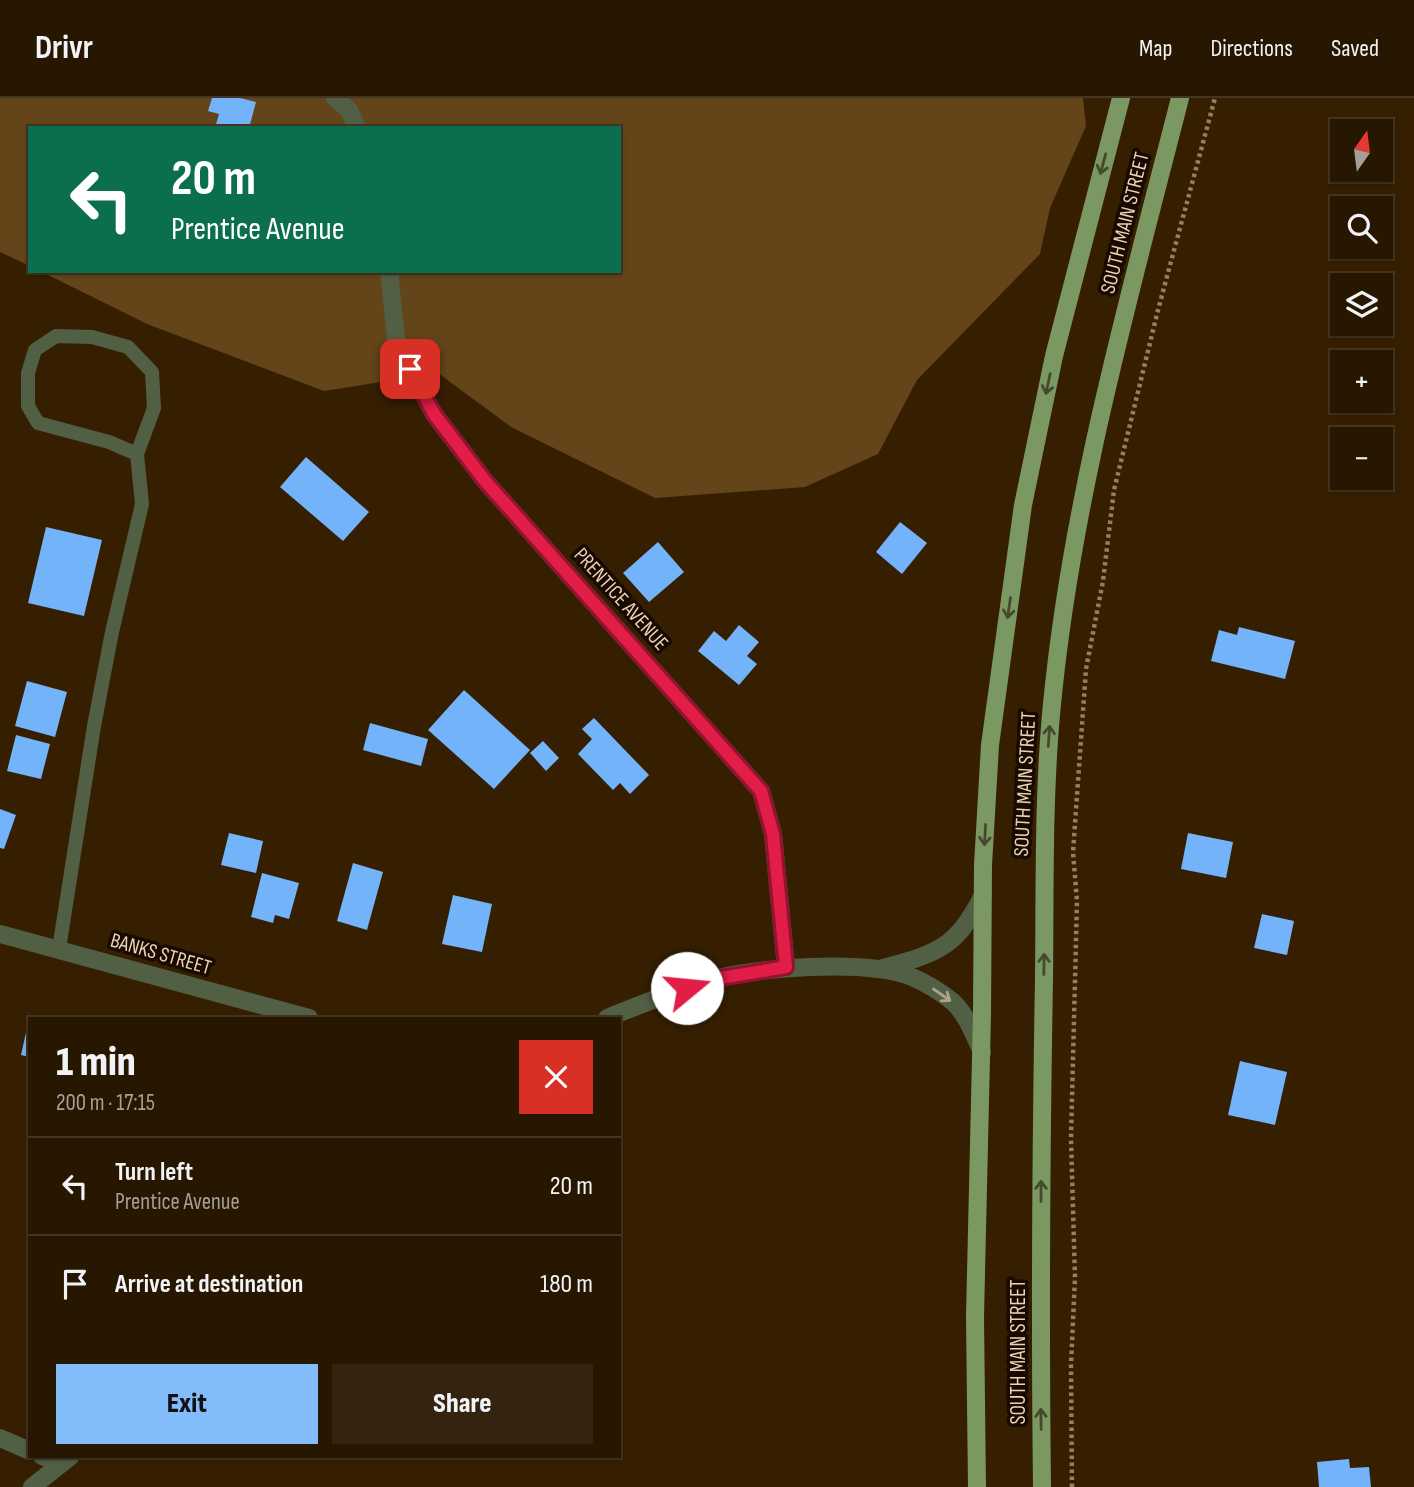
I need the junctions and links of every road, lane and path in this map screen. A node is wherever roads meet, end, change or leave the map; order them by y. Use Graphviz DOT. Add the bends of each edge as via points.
graph roads {
  1 [pos="335,98"];
  2 [pos="1121,98"];
  3 [pos="1180,98"];
  4 [pos="1215,98"];
  5 [pos="356,126"];
  6 [pos="389,273"];
  7 [pos="137,454"];
  8 [pos="983,895"];
  9 [pos="0,934"];
  10 [pos="59,949"];
  11 [pos="786,967"];
  12 [pos="880,969"];
  13 [pos="305,1017"];
  14 [pos="610,1017"];
  15 [pos="982,1052"];
  16 [pos="0,1438"];
  17 [pos="28,1450"];
  18 [pos="66,1460"];
  19 [pos="32,1487"];
  20 [pos="977,1487"];
  21 [pos="1042,1487"];
  22 [pos="1072,1487"];
  1 -- 5 [label="street" via="349,110"];
  2 -- 8 [label="main road, SOUTH MAIN STREET, one-way" via="1054,356 1023,505 990,745"];
  21 -- 3 [label="main road, SOUTH MAIN STREET, one-way" via="1044,812 1052,704 1066,591 1105,390"];
  4 -- 22 [label="path" via="1114,490 1086,669 1074,841"];
  6 -- 11 [label="street, PRENTICE AVENUE" via="397,347 434,414 485,481 761,791 773,834"];
  7 -- 7 [label="lane" via="38,423 29,406 27,373 34,351 56,336 92,337 128,347 152,372 154,408"];
  7 -- 10 [label="lane" via="142,504 96,713"];
  8 -- 12 [label="street" via="952,942 925,957"];
  8 -- 15 [label="main road, SOUTH MAIN STREET"];
  9 -- 10 [label="street, BANKS STREET"];
  10 -- 13 [label="street, BANKS STREET"];
  11 -- 12 [label="street"];
  11 -- 14 [label="street" via="709,980"];
  12 -- 15 [label="street, one-way" via="911,977 954,1003"];
  15 -- 20 [label="main road, SOUTH MAIN STREET" via="975,1317"];
  16 -- 17 [label="street"];
  18 -- 19 [label="street"];
}
